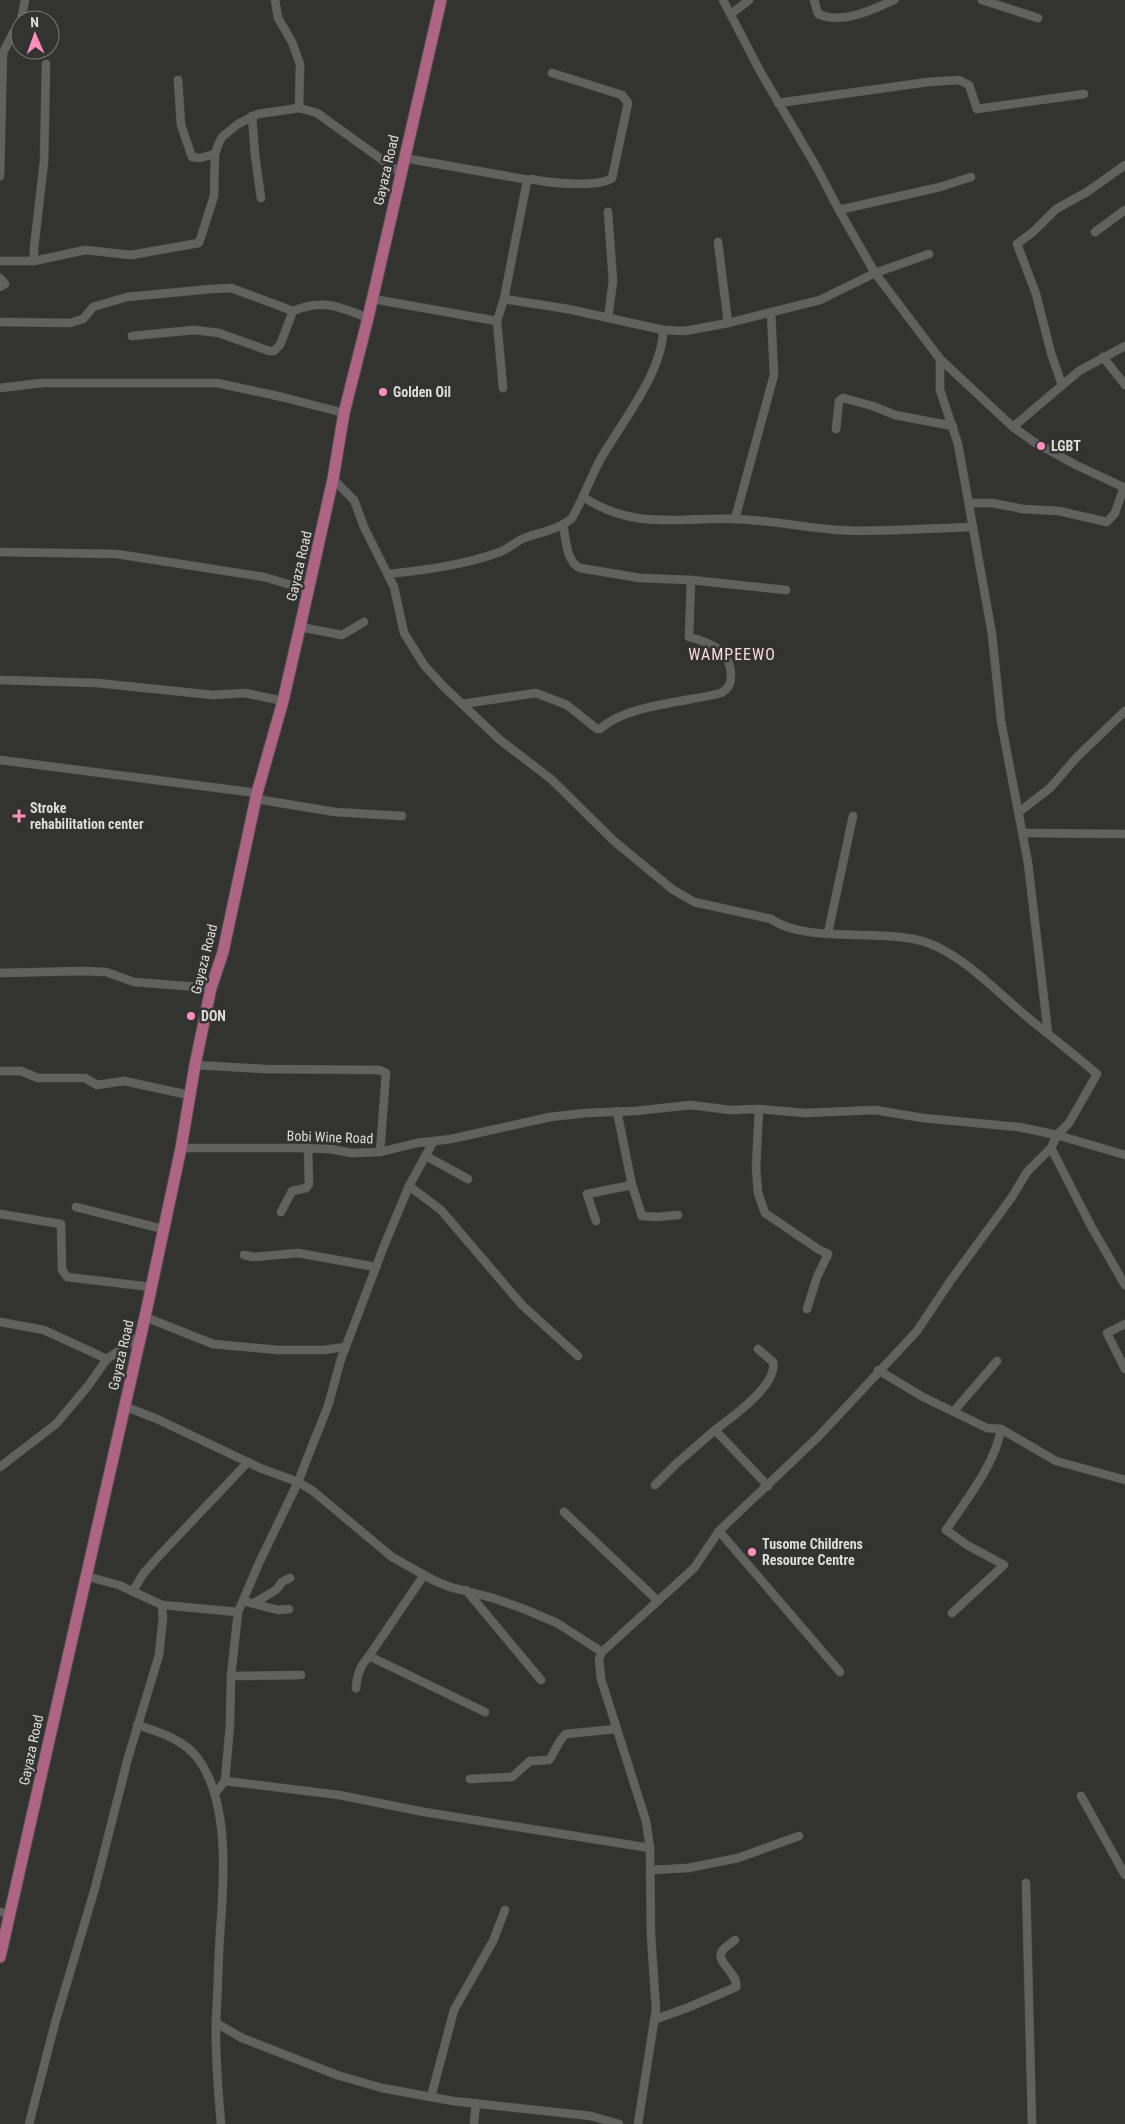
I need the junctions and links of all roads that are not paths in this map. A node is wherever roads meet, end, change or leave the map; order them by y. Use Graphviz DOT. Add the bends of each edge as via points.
graph roads {
  1 [pos="276,0"];
  2 [pos="441,0"];
  3 [pos="723,0"];
  4 [pos="749,0"];
  5 [pos="814,0"];
  6 [pos="894,0"];
  7 [pos="982,0"];
  8 [pos="731,14"];
  9 [pos="1038,18"];
  10 [pos="10,38"];
  11 [pos="46,64"];
  12 [pos="552,73"];
  13 [pos="178,80"];
  14 [pos="1084,94"];
  15 [pos="778,102"];
  16 [pos="299,108"];
  17 [pos="252,116"];
  18 [pos="215,154"];
  19 [pos="404,158"];
  20 [pos="1125,165"];
  21 [pos="402,174"];
  22 [pos="0,176"];
  23 [pos="971,177"];
  24 [pos="529,180"];
  25 [pos="261,198"];
  26 [pos="839,210"];
  27 [pos="1125,210"];
  28 [pos="608,212"];
  29 [pos="1095,232"];
  30 [pos="718,242"];
  31 [pos="929,254"];
  32 [pos="0,261"];
  33 [pos="34,261"];
  34 [pos="875,273"];
  35 [pos="0,278"];
  36 [pos="0,287"];
  37 [pos="373,299"];
  38 [pos="504,299"];
  39 [pos="293,311"];
  40 [pos="771,312"];
  41 [pos="368,318"];
  42 [pos="608,318"];
  43 [pos="0,322"];
  44 [pos="497,322"];
  45 [pos="728,323"];
  46 [pos="664,330"];
  47 [pos="132,336"];
  48 [pos="1125,346"];
  49 [pos="1103,357"];
  50 [pos="940,359"];
  51 [pos="1062,385"];
  52 [pos="1125,385"];
  53 [pos="0,388"];
  54 [pos="503,388"];
  55 [pos="344,413"];
  56 [pos="952,426"];
  57 [pos="1013,427"];
  58 [pos="836,430"];
  59 [pos="334,480"];
  60 [pos="1124,487"];
  61 [pos="583,497"];
  62 [pos="969,503"];
  63 [pos="735,519"];
  64 [pos="563,524"];
  65 [pos="973,527"];
  66 [pos="0,552"];
  67 [pos="388,574"];
  68 [pos="691,580"];
  69 [pos="308,590"];
  70 [pos="786,590"];
  71 [pos="364,622"];
  72 [pos="300,627"];
  73 [pos="0,680"];
  74 [pos="283,701"];
  75 [pos="462,704"];
  76 [pos="1125,711"];
  77 [pos="0,760"];
  78 [pos="256,796"];
  79 [pos="1019,812"];
  80 [pos="402,816"];
  81 [pos="853,816"];
  82 [pos="1023,832"];
  83 [pos="1125,834"];
  84 [pos="828,933"];
  85 [pos="0,973"];
  86 [pos="211,988"];
  87 [pos="1048,1034"];
  88 [pos="195,1066"];
  89 [pos="0,1071"];
  90 [pos="189,1095"];
  91 [pos="759,1109"];
  92 [pos="617,1112"];
  93 [pos="1057,1135"];
  94 [pos="433,1142"];
  95 [pos="181,1148"];
  96 [pos="308,1148"];
  97 [pos="1051,1148"];
  98 [pos="380,1152"];
  99 [pos="1125,1155"];
  100 [pos="426,1156"];
  101 [pos="468,1179"];
  102 [pos="409,1186"];
  103 [pos="632,1186"];
  104 [pos="76,1207"];
  105 [pos="281,1212"];
  106 [pos="0,1214"];
  107 [pos="678,1215"];
  108 [pos="596,1220"];
  109 [pos="163,1229"];
  110 [pos="244,1255"];
  111 [pos="376,1267"];
  112 [pos="1125,1285"];
  113 [pos="151,1287"];
  114 [pos="807,1309"];
  115 [pos="145,1317"];
  116 [pos="0,1322"];
  117 [pos="1125,1324"];
  118 [pos="140,1336"];
  119 [pos="346,1347"];
  120 [pos="758,1349"];
  121 [pos="578,1356"];
  122 [pos="107,1359"];
  123 [pos="997,1361"];
  124 [pos="1125,1369"];
  125 [pos="878,1370"];
  126 [pos="124,1406"];
  127 [pos="954,1411"];
  128 [pos="1001,1429"];
  129 [pos="715,1430"];
  130 [pos="248,1462"];
  131 [pos="0,1467"];
  132 [pos="1125,1480"];
  133 [pos="298,1482"];
  134 [pos="655,1485"];
  135 [pos="768,1486"];
  136 [pos="564,1512"];
  137 [pos="719,1531"];
  138 [pos="424,1575"];
  139 [pos="85,1576"];
  140 [pos="290,1578"];
  141 [pos="466,1590"];
  142 [pos="133,1591"];
  143 [pos="243,1601"];
  144 [pos="658,1601"];
  145 [pos="254,1603"];
  146 [pos="162,1605"];
  147 [pos="289,1609"];
  148 [pos="238,1612"];
  149 [pos="952,1613"];
  150 [pos="602,1652"];
  151 [pos="370,1656"];
  152 [pos="840,1672"];
  153 [pos="300,1674"];
  154 [pos="231,1676"];
  155 [pos="541,1680"];
  156 [pos="356,1688"];
  157 [pos="485,1712"];
  158 [pos="138,1725"];
  159 [pos="616,1729"];
  160 [pos="470,1779"];
  161 [pos="225,1780"];
  162 [pos="216,1792"];
  163 [pos="1081,1796"];
  164 [pos="798,1836"];
  165 [pos="650,1848"];
  166 [pos="651,1870"];
  167 [pos="1125,1874"];
  168 [pos="1026,1883"];
  169 [pos="505,1910"];
  170 [pos="5,1913"];
  171 [pos="735,1940"];
  172 [pos="0,1957"];
  173 [pos="656,2019"];
  174 [pos="216,2023"];
  175 [pos="431,2097"];
  176 [pos="476,2103"];
  177 [pos="32,2123"];
  178 [pos="222,2124"];
  179 [pos="474,2124"];
  180 [pos="619,2124"];
  181 [pos="638,2124"];
  182 [pos="1032,2124"];
  1 -- 16 [label="street" via="278,18 300,64"];
  2 -- 19 [label="main road, Gayaza Road"];
  3 -- 8 [label="street"];
  4 -- 8 [label="street"];
  5 -- 6 [label="street" via="818,14 834,18 862,13"];
  7 -- 9 [label="street"];
  8 -- 15 [label="street"];
  10 -- 22 [label="street" via="3,53"];
  11 -- 33 [label="street" via="44,162"];
  12 -- 24 [label="street" via="627,99 615,170 608,181 597,183"];
  13 -- 18 [label="street" via="181,124 192,157"];
  14 -- 15 [label="street" via="977,108 968,85 959,80"];
  15 -- 26 [label="street"];
  16 -- 17 [label="street"];
  16 -- 21 [label="street" via="317,113"];
  17 -- 18 [label="street" via="222,137"];
  17 -- 25 [label="street"];
  18 -- 33 [label="street" via="214,196 199,243 131,254 85,250"];
  19 -- 21 [label="main road, Gayaza Road"];
  19 -- 24 [label="street"];
  20 -- 51 [label="street" via="1056,209 1017,244 1034,288"];
  21 -- 37 [label="main road, Gayaza Road"];
  23 -- 26 [label="street"];
  24 -- 38 [label="street"];
  26 -- 34 [label="street"];
  27 -- 29 [label="street"];
  28 -- 42 [label="street" via="613,281"];
  30 -- 45 [label="street"];
  31 -- 34 [label="street"];
  32 -- 33 [label="street"];
  34 -- 40 [label="street" via="828,297"];
  34 -- 50 [label="street"];
  35 -- 36 [label="street" via="5,284"];
  37 -- 41 [label="main road, Gayaza Road"];
  37 -- 44 [label="street"];
  38 -- 42 [label="street"];
  38 -- 44 [label="street"];
  39 -- 41 [label="street" via="310,304 326,305"];
  39 -- 43 [label="street" via="231,288 127,297 93,307 82,319 70,323"];
  39 -- 47 [label="street" via="280,345 274,351 219,333 194,330"];
  40 -- 45 [label="street"];
  40 -- 63 [label="street" via="774,375"];
  41 -- 55 [label="main road, Gayaza Road"];
  42 -- 46 [label="street"];
  44 -- 54 [label="street"];
  45 -- 46 [label="street" via="690,331"];
  46 -- 61 [label="street" via="662,349 654,368 601,459"];
  48 -- 49 [label="street"];
  49 -- 51 [label="street"];
  49 -- 52 [label="street"];
  50 -- 56 [label="street" via="940,390"];
  50 -- 57 [label="street"];
  51 -- 57 [label="street"];
  53 -- 55 [label="street" via="70,382 216,383"];
  55 -- 59 [label="main road, Gayaza Road"];
  56 -- 58 [label="street" via="895,415 843,398 839,401"];
  56 -- 62 [label="street"];
  57 -- 60 [label="street" via="1076,465"];
  59 -- 67 [label="street" via="354,500"];
  59 -- 69 [label="main road, Gayaza Road"];
  60 -- 62 [label="street" via="1107,522 1059,511"];
  61 -- 63 [label="street" via="608,511 644,520"];
  61 -- 64 [label="street" via="572,518"];
  62 -- 65 [label="street"];
  63 -- 65 [label="street" via="850,530"];
  64 -- 67 [label="street" via="525,537 502,551 470,561"];
  64 -- 68 [label="street" via="572,564 580,568 640,578"];
  65 -- 79 [label="street" via="992,634 1001,721"];
  66 -- 69 [label="street" via="118,554 264,577"];
  67 -- 75 [label="street" via="404,633 424,665"];
  68 -- 70 [label="street"];
  68 -- 75 [label="street" via="689,636 712,644 728,660 731,682 728,689 637,711 600,729 567,705 536,693"];
  69 -- 72 [label="main road, Gayaza Road"];
  71 -- 72 [label="street" via="342,635"];
  72 -- 74 [label="main road, Gayaza Road"];
  73 -- 74 [label="street" via="97,683 213,695 245,693"];
  74 -- 78 [label="main road, Gayaza Road"];
  75 -- 84 [label="street" via="500,740 550,779 614,841 694,902 771,919 779,925"];
  76 -- 79 [label="street" via="1050,788"];
  77 -- 78 [label="street"];
  78 -- 80 [label="street" via="335,812"];
  78 -- 86 [label="main road, Gayaza Road"];
  79 -- 82 [label="street"];
  81 -- 84 [label="street"];
  82 -- 83 [label="street"];
  82 -- 87 [label="street"];
  84 -- 87 [label="street" via="913,939 933,945 977,974"];
  85 -- 86 [label="street" via="106,972 134,982"];
  86 -- 88 [label="main road, Gayaza Road"];
  87 -- 93 [label="street" via="1098,1074 1069,1123"];
  88 -- 90 [label="main road, Gayaza Road"];
  88 -- 98 [label="street" via="386,1072"];
  89 -- 90 [label="street" via="20,1071 38,1078 85,1078 97,1084 124,1081"];
  90 -- 95 [label="main road, Gayaza Road"];
  91 -- 92 [label="street, Bobi Wine Road" via="730,1110 691,1105"];
  91 -- 93 [label="street, Bobi Wine Road" via="805,1113 875,1110 1018,1127"];
  91 -- 114 [label="street" via="756,1167 758,1193 765,1213 828,1254"];
  92 -- 94 [label="street, Bobi Wine Road" via="550,1117"];
  92 -- 103 [label="street"];
  93 -- 97 [label="street"];
  93 -- 99 [label="street, Bobi Wine Road"];
  94 -- 98 [label="street, Bobi Wine Road"];
  94 -- 100 [label="street"];
  95 -- 96 [label="street, Bobi Wine Road"];
  95 -- 109 [label="main road, Gayaza Road"];
  96 -- 98 [label="street, Bobi Wine Road" via="352,1153"];
  96 -- 105 [label="street" via="309,1184 306,1188 292,1191"];
  97 -- 112 [label="street"];
  97 -- 125 [label="street" via="1027,1172 917,1331"];
  100 -- 101 [label="street"];
  100 -- 102 [label="street"];
  102 -- 111 [label="street"];
  102 -- 121 [label="street" via="441,1210 522,1305"];
  103 -- 107 [label="street" via="642,1216"];
  103 -- 108 [label="street" via="587,1194"];
  104 -- 109 [label="street"];
  106 -- 113 [label="street" via="61,1224 62,1270 67,1277"];
  109 -- 113 [label="main road, Gayaza Road"];
  110 -- 111 [label="street" via="298,1253"];
  111 -- 119 [label="street"];
  113 -- 115 [label="main road, Gayaza Road"];
  115 -- 118 [label="main road, Gayaza Road"];
  115 -- 119 [label="street" via="213,1344 279,1350"];
  116 -- 122 [label="street" via="44,1330"];
  117 -- 124 [label="street" via="1107,1333"];
  118 -- 122 [label="street"];
  118 -- 126 [label="main road, Gayaza Road"];
  119 -- 133 [label="street" via="328,1406"];
  120 -- 129 [label="street" via="773,1362 773,1376"];
  122 -- 131 [label="street" via="56,1424"];
  123 -- 127 [label="street"];
  125 -- 127 [label="street"];
  125 -- 135 [label="street"];
  126 -- 130 [label="street"];
  126 -- 139 [label="main road, Gayaza Road"];
  127 -- 128 [label="street" via="987,1428"];
  128 -- 132 [label="street" via="1056,1461"];
  128 -- 149 [label="street" via="998,1446 946,1530 966,1545 1004,1565"];
  129 -- 134 [label="street"];
  129 -- 135 [label="street"];
  130 -- 133 [label="street"];
  130 -- 142 [label="street" via="159,1556"];
  133 -- 138 [label="street" via="392,1557"];
  133 -- 143 [label="street"];
  135 -- 137 [label="street"];
  136 -- 144 [label="street"];
  137 -- 144 [label="street" via="694,1568"];
  137 -- 152 [label="street"];
  138 -- 141 [label="street" via="450,1587"];
  138 -- 151 [label="street"];
  139 -- 142 [label="street"];
  139 -- 170 [label="main road, Gayaza Road"];
  140 -- 145 [label="street"];
  141 -- 150 [label="street" via="557,1623"];
  141 -- 155 [label="street"];
  142 -- 146 [label="street"];
  143 -- 145 [label="street"];
  143 -- 148 [label="street"];
  144 -- 150 [label="street"];
  145 -- 147 [label="street" via="278,1610"];
  146 -- 148 [label="street"];
  146 -- 158 [label="street" via="159,1655"];
  148 -- 154 [label="street"];
  150 -- 159 [label="street" via="599,1659 601,1679"];
  151 -- 156 [label="street" via="357,1675"];
  151 -- 157 [label="street"];
  153 -- 154 [label="street"];
  154 -- 161 [label="street"];
  158 -- 162 [label="street" via="186,1746 198,1759"];
  158 -- 177 [label="street" via="55,2023"];
  159 -- 160 [label="street" via="566,1734 560,1738 549,1760 530,1761 512,1777"];
  159 -- 165 [label="street" via="646,1821"];
  161 -- 162 [label="street"];
  161 -- 165 [label="street" via="339,1795"];
  162 -- 174 [label="street" via="225,1886"];
  163 -- 167 [label="street"];
  164 -- 166 [label="street" via="738,1858 688,1868"];
  165 -- 166 [label="street"];
  166 -- 173 [label="street"];
  168 -- 182 [label="street"];
  169 -- 175 [label="street" via="493,1941 454,2010"];
  170 -- 172 [label="main road, Gayaza Road"];
  171 -- 173 [label="street" via="722,1951 721,1956 735,1977 736,1987"];
  173 -- 181 [label="street"];
  174 -- 175 [label="street" via="242,2038 337,2075"];
  174 -- 178 [label="street"];
  175 -- 176 [label="street"];
  176 -- 179 [label="street"];
  176 -- 180 [label="street" via="591,2116"];
}
